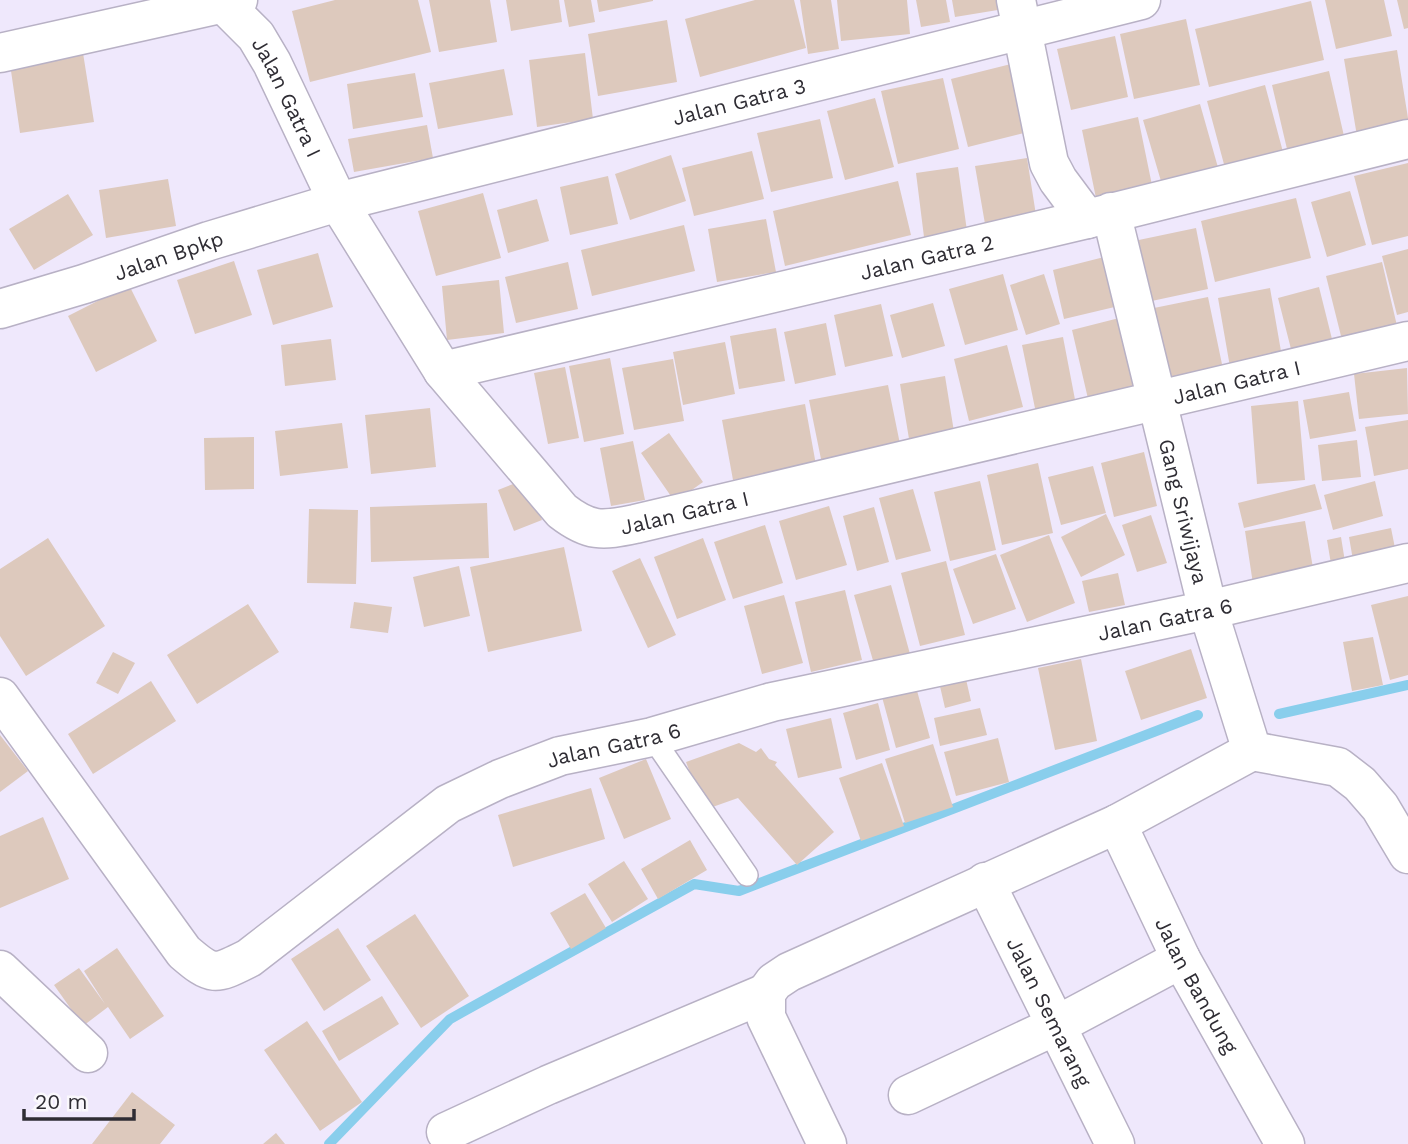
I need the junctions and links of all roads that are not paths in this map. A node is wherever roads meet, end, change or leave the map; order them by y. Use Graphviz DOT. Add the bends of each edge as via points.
graph roads {
  1 [pos="1141,0"];
  2 [pos="231,2"];
  3 [pos="1020,15"];
  4 [pos="0,53"];
  5 [pos="1408,139"];
  6 [pos="338,202"];
  7 [pos="1099,216"];
  8 [pos="0,309"];
  9 [pos="1408,341"];
  10 [pos="443,371"];
  11 [pos="1157,401"];
  12 [pos="1408,563"];
  13 [pos="1208,610"];
  14 [pos="0,697"];
  15 [pos="652,737"];
  16 [pos="1252,751"];
  17 [pos="1117,824"];
  18 [pos="1408,854"];
  19 [pos="747,875"];
  20 [pos="985,881"];
  21 [pos="1181,959"];
  22 [pos="0,970"];
  23 [pos="766,993"];
  24 [pos="1057,1026"];
  25 [pos="88,1053"];
  26 [pos="908,1095"];
  27 [pos="446,1132"];
  28 [pos="827,1144"];
  29 [pos="1115,1144"];
  30 [pos="1285,1144"];
  1 -- 3 [label="street, Jalan Gatra 3"];
  2 -- 4 [label="street"];
  2 -- 6 [label="street, Jalan Gatra I" via="272,63"];
  3 -- 6 [label="street, Jalan Gatra 3"];
  3 -- 7 [label="street" via="1049,163 1059,180"];
  5 -- 7 [label="street, Jalan Gatra 2"];
  6 -- 8 [label="street, Jalan Bpkp"];
  6 -- 10 [label="street, Jalan Gatra I"];
  7 -- 10 [label="street, Jalan Gatra 2"];
  7 -- 11 [label="street, Gang Sriwijaya"];
  9 -- 11 [label="street, Jalan Gatra I"];
  10 -- 11 [label="street, Jalan Gatra I" via="562,511 579,524 609,530"];
  11 -- 13 [label="street, Gang Sriwijaya"];
  12 -- 13 [label="street, Jalan Gatra 6"];
  13 -- 15 [label="street, Jalan Gatra 6" via="772,702"];
  13 -- 16 [label="street, Gang Sriwijaya"];
  14 -- 15 [label="street, Jalan Gatra 6" via="184,952 205,970 225,970 249,958 448,804 559,756"];
  15 -- 19 [label="lane"];
  16 -- 17 [label="street"];
  16 -- 18 [label="street" via="1338,767 1380,807"];
  17 -- 20 [label="street"];
  17 -- 21 [label="street, Jalan Bandung"];
  20 -- 23 [label="street" via="789,972"];
  20 -- 24 [label="street, Jalan Semarang"];
  21 -- 24 [label="street"];
  21 -- 30 [label="street, Jalan Bandung"];
  22 -- 25 [label="street"];
  23 -- 27 [label="street"];
  23 -- 28 [label="street" via="766,1017"];
  24 -- 26 [label="street"];
  24 -- 29 [label="street, Jalan Semarang"];
}
